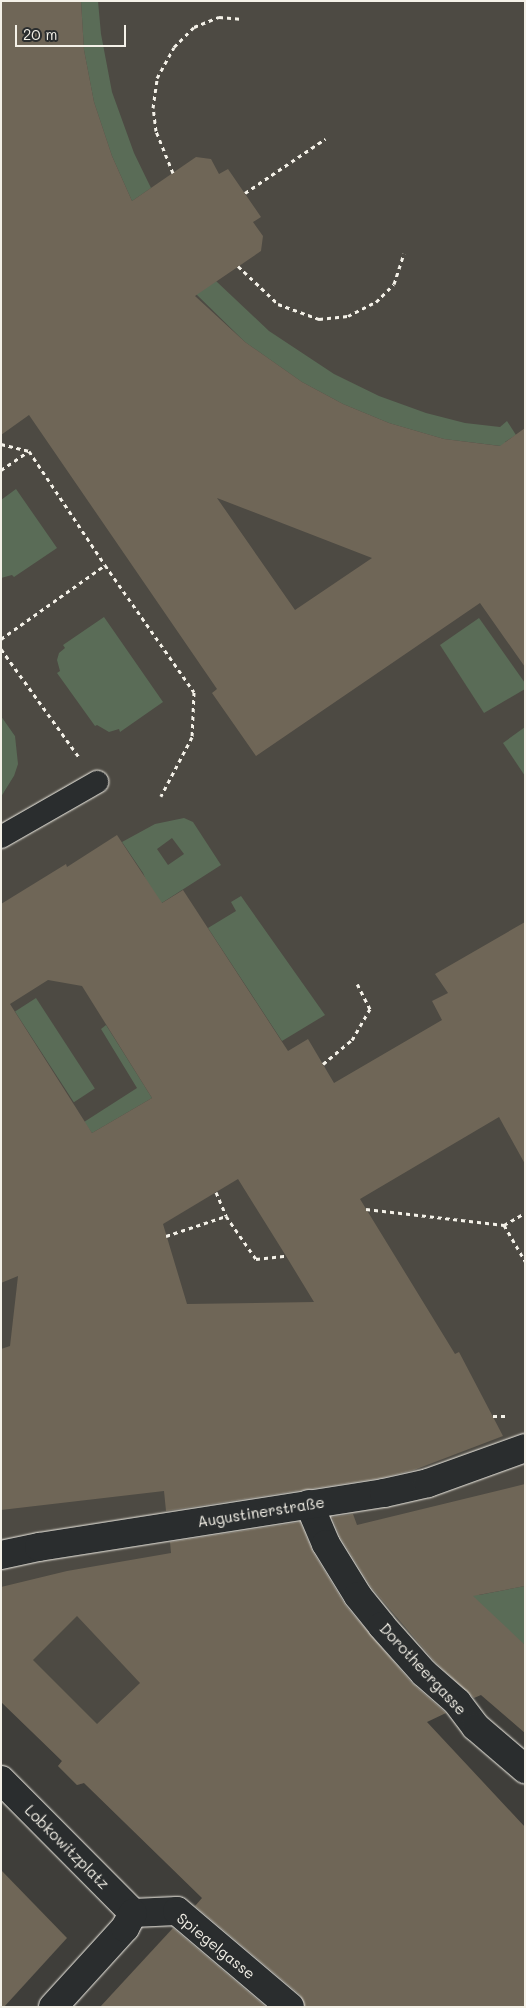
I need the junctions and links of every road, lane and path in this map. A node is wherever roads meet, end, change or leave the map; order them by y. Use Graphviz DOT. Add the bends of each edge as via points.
graph roads {
  1 [pos="240,19"];
  2 [pos="326,139"];
  3 [pos="173,173"];
  4 [pos="244,193"];
  5 [pos="404,254"];
  6 [pos="238,266"];
  7 [pos="1,444"];
  8 [pos="29,451"];
  9 [pos="1,470"];
  10 [pos="105,565"];
  11 [pos="1,639"];
  12 [pos="1,649"];
  13 [pos="97,782"];
  14 [pos="161,796"];
  15 [pos="1,836"];
  16 [pos="357,984"];
  17 [pos="323,1064"];
  18 [pos="216,1192"];
  19 [pos="366,1209"];
  20 [pos="525,1214"];
  21 [pos="226,1216"];
  22 [pos="504,1225"];
  23 [pos="166,1236"];
  24 [pos="286,1256"];
  25 [pos="525,1261"];
  26 [pos="520,1449"];
  27 [pos="309,1504"];
  28 [pos="1,1555"];
  29 [pos="525,1769"];
  30 [pos="1,1780"];
  31 [pos="133,1913"];
  32 [pos="53,2007"];
  33 [pos="290,2007"];
  1 -- 3 [label="path" via="219,17 194,27 174,47 157,78 153,108 156,131"];
  2 -- 4 [label="path"];
  5 -- 6 [label="path" via="394,284 376,302 348,316 319,319 278,304"];
  7 -- 8 [label="path"];
  8 -- 9 [label="path"];
  8 -- 10 [label="path"];
  10 -- 11 [label="path"];
  10 -- 14 [label="path" via="194,692 192,736"];
  12 -- 13 [label="path"];
  13 -- 15 [label="lane"];
  16 -- 17 [label="path" via="370,1009 352,1040"];
  18 -- 21 [label="path"];
  19 -- 22 [label="path"];
  20 -- 22 [label="path"];
  21 -- 23 [label="path"];
  21 -- 24 [label="path" via="256,1259"];
  22 -- 25 [label="path"];
  26 -- 27 [label="street, Augustinerstraße" via="428,1483"];
  27 -- 28 [label="street, Augustinerstraße"];
  27 -- 29 [label="street, Dorotheergasse" via="326,1544 376,1619 424,1673 457,1702 476,1726"];
  30 -- 31 [label="street, Lobkowitzplatz"];
  31 -- 32 [label="street" via="125,1928"];
  31 -- 33 [label="street, Spiegelgasse" via="177,1911"];
}
